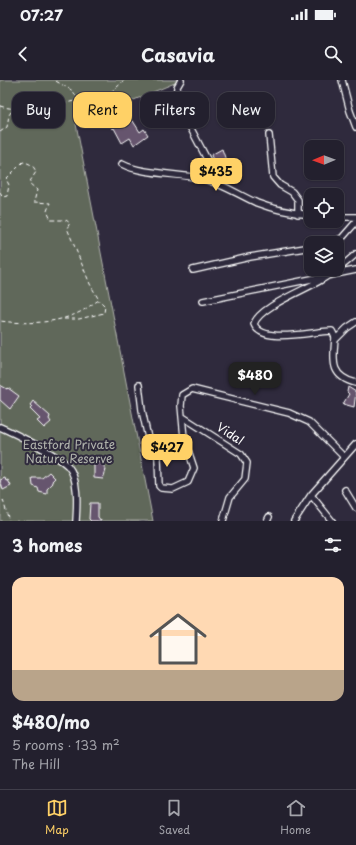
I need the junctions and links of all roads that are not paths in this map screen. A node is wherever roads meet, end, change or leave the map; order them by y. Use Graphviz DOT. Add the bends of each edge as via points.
graph roads {
  1 [pos="181,80"];
  2 [pos="342,80"];
  3 [pos="356,127"];
  4 [pos="269,135"];
  5 [pos="122,164"];
  6 [pos="218,183"];
  7 [pos="298,214"];
  8 [pos="304,214"];
  9 [pos="344,217"];
  10 [pos="356,217"];
  11 [pos="356,222"];
  12 [pos="344,236"];
  13 [pos="304,248"];
  14 [pos="356,254"];
  15 [pos="344,263"];
  16 [pos="193,270"];
  17 [pos="356,270"];
  18 [pos="344,272"];
  19 [pos="323,276"];
  20 [pos="326,276"];
  21 [pos="203,301"];
  22 [pos="356,322"];
  23 [pos="335,341"];
  24 [pos="356,383"];
  25 [pos="139,385"];
  26 [pos="183,417"];
  27 [pos="0,427"];
  28 [pos="356,444"];
  29 [pos="344,457"];
  30 [pos="345,490"];
  31 [pos="311,495"];
  32 [pos="356,508"];
  33 [pos="76,521"];
  34 [pos="223,521"];
  35 [pos="294,521"];
  36 [pos="332,521"];
  1 -- 6 [label="street" via="176,100"];
  2 -- 3 [label="street"];
  4 -- 7 [label="street" via="273,177 298,200"];
  5 -- 6 [label="street"];
  6 -- 7 [label="street" via="258,203"];
  7 -- 8 [label="street"];
  9 -- 10 [label="street"];
  11 -- 12 [label="street"];
  13 -- 16 [label="street"];
  14 -- 15 [label="street"];
  17 -- 18 [label="street"];
  19 -- 21 [label="street"];
  20 -- 23 [label="street" via="258,315 254,324 256,329 270,335 332,331"];
  22 -- 23 [label="street"];
  23 -- 24 [label="street" via="333,357 336,369 344,378"];
  25 -- 26 [label="street" via="147,433 158,458 161,488 173,489 188,482 194,468 184,438"];
  26 -- 29 [label="street" via="182,395 192,389 289,413 309,422"];
  26 -- 34 [label="street, Vidal" via="240,454 247,463 244,479 230,497"];
  27 -- 33 [label="street" via="47,451 68,467 74,480 77,497"];
  28 -- 29 [label="street"];
  29 -- 31 [label="street"];
  30 -- 32 [label="street"];
  31 -- 35 [label="street"];
  31 -- 36 [label="street"];
}
